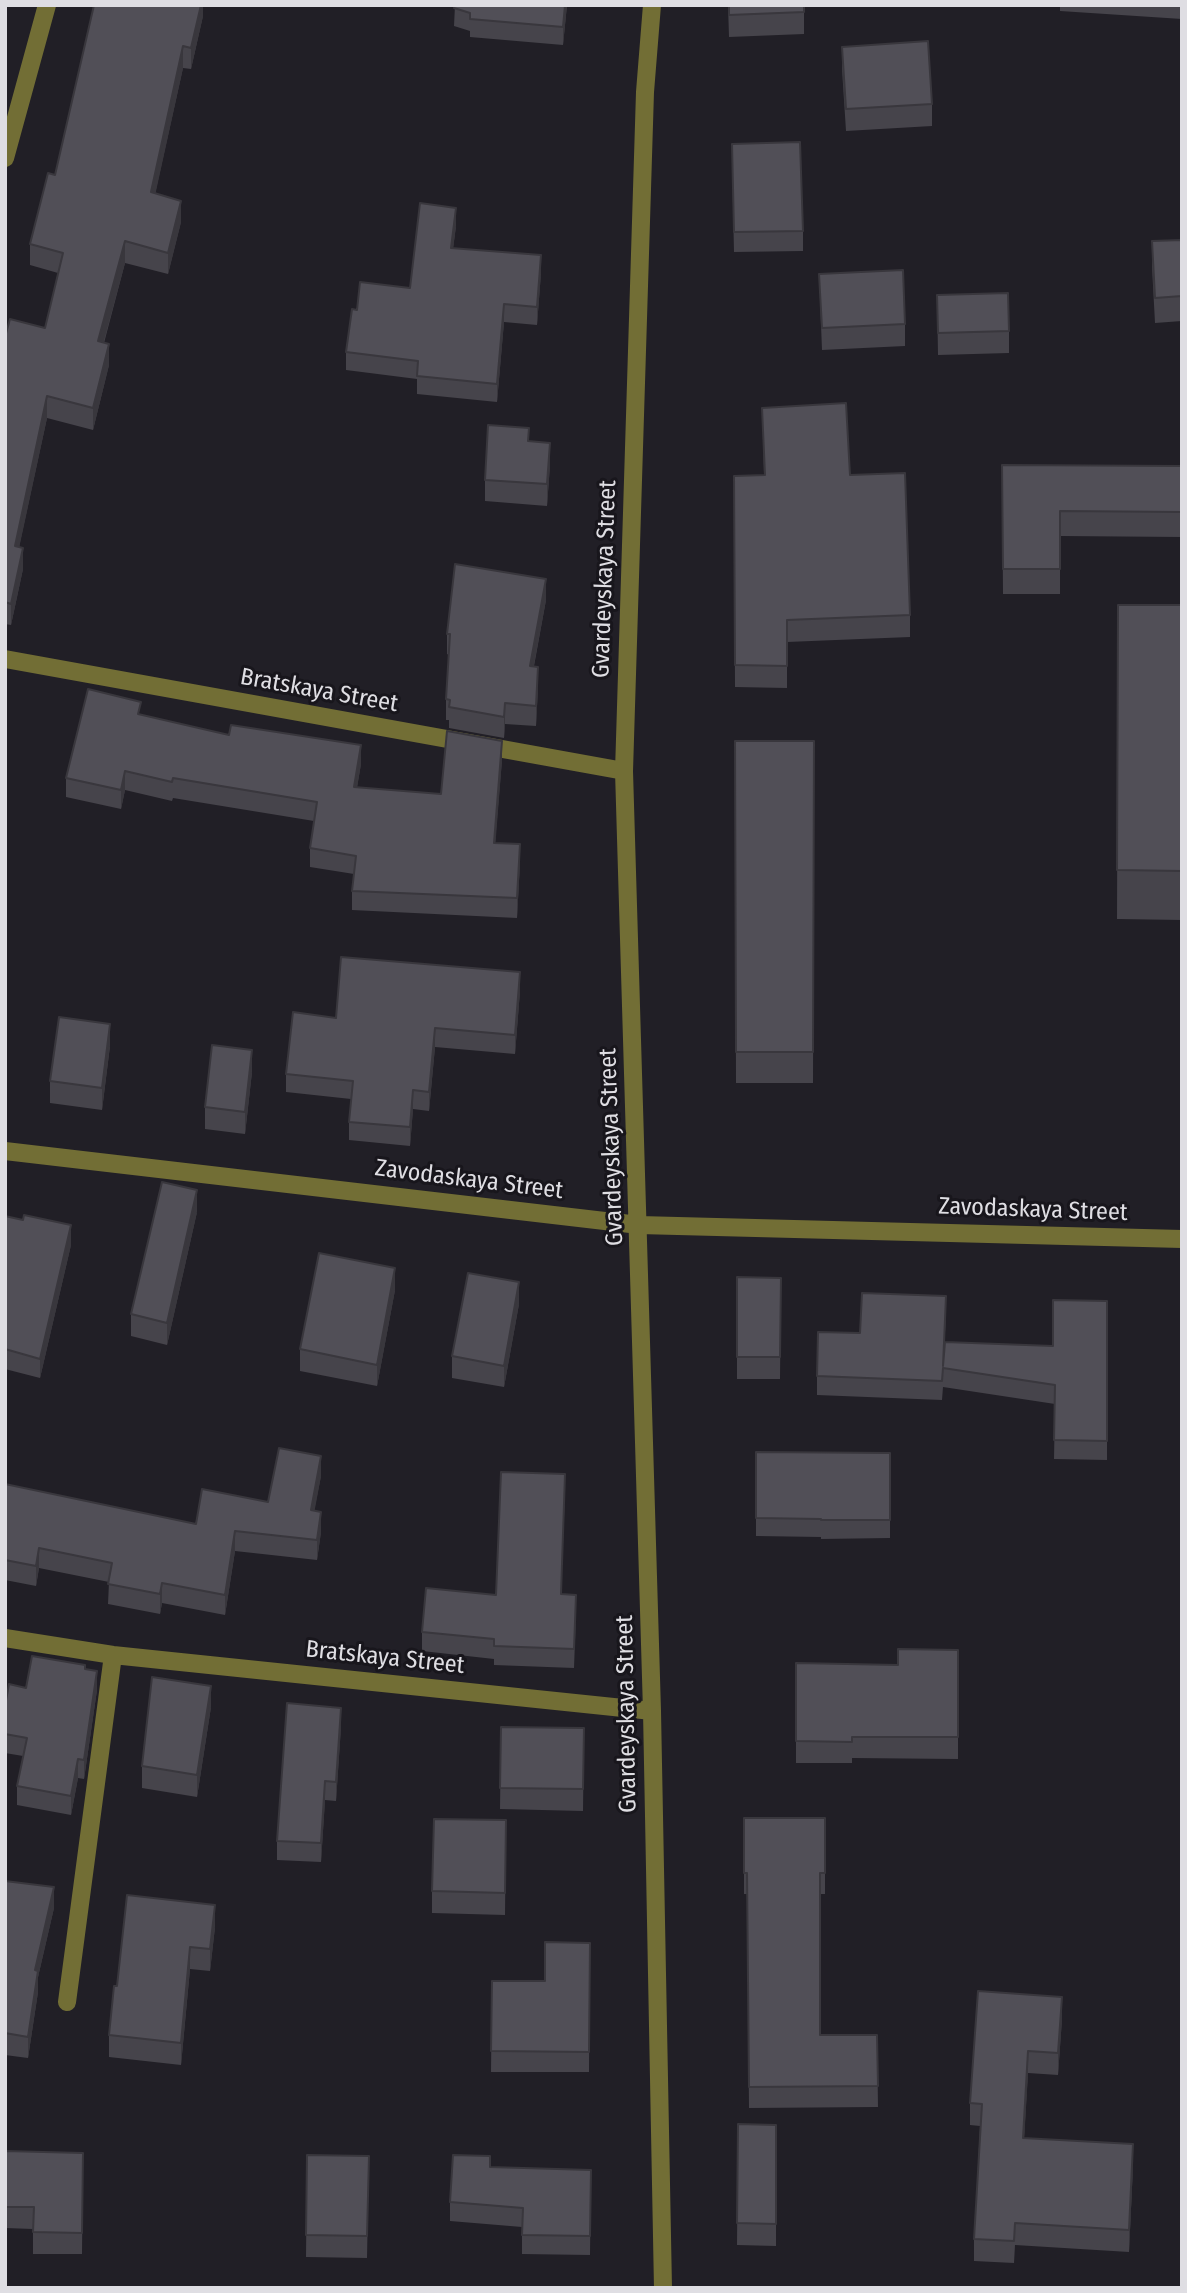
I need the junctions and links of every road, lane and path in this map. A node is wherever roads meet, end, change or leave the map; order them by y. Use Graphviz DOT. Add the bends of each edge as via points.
graph roads {
  1 [pos="47,5"];
  2 [pos="652,5"];
  3 [pos="5,158"];
  4 [pos="5,659"];
  5 [pos="624,771"];
  6 [pos="5,1150"];
  7 [pos="639,1225"];
  8 [pos="1182,1239"];
  9 [pos="5,1637"];
  10 [pos="113,1655"];
  11 [pos="652,1711"];
  12 [pos="67,2001"];
  13 [pos="663,2288"];
  1 -- 3 [label="street"];
  2 -- 5 [label="street, Gvardeyskaya Street"];
  4 -- 5 [label="street, Bratskaya Street"];
  5 -- 7 [label="street, Gvardeyskaya Street"];
  6 -- 7 [label="street, Zavodaskaya Street"];
  7 -- 8 [label="street, Zavodaskaya Street"];
  7 -- 11 [label="street, Gvardeyskaya Street"];
  9 -- 10 [label="street, Bratskaya Street"];
  10 -- 11 [label="street, Bratskaya Street"];
  10 -- 12 [label="street"];
  11 -- 13 [label="street, Gvardeyskaya Street"];
}
